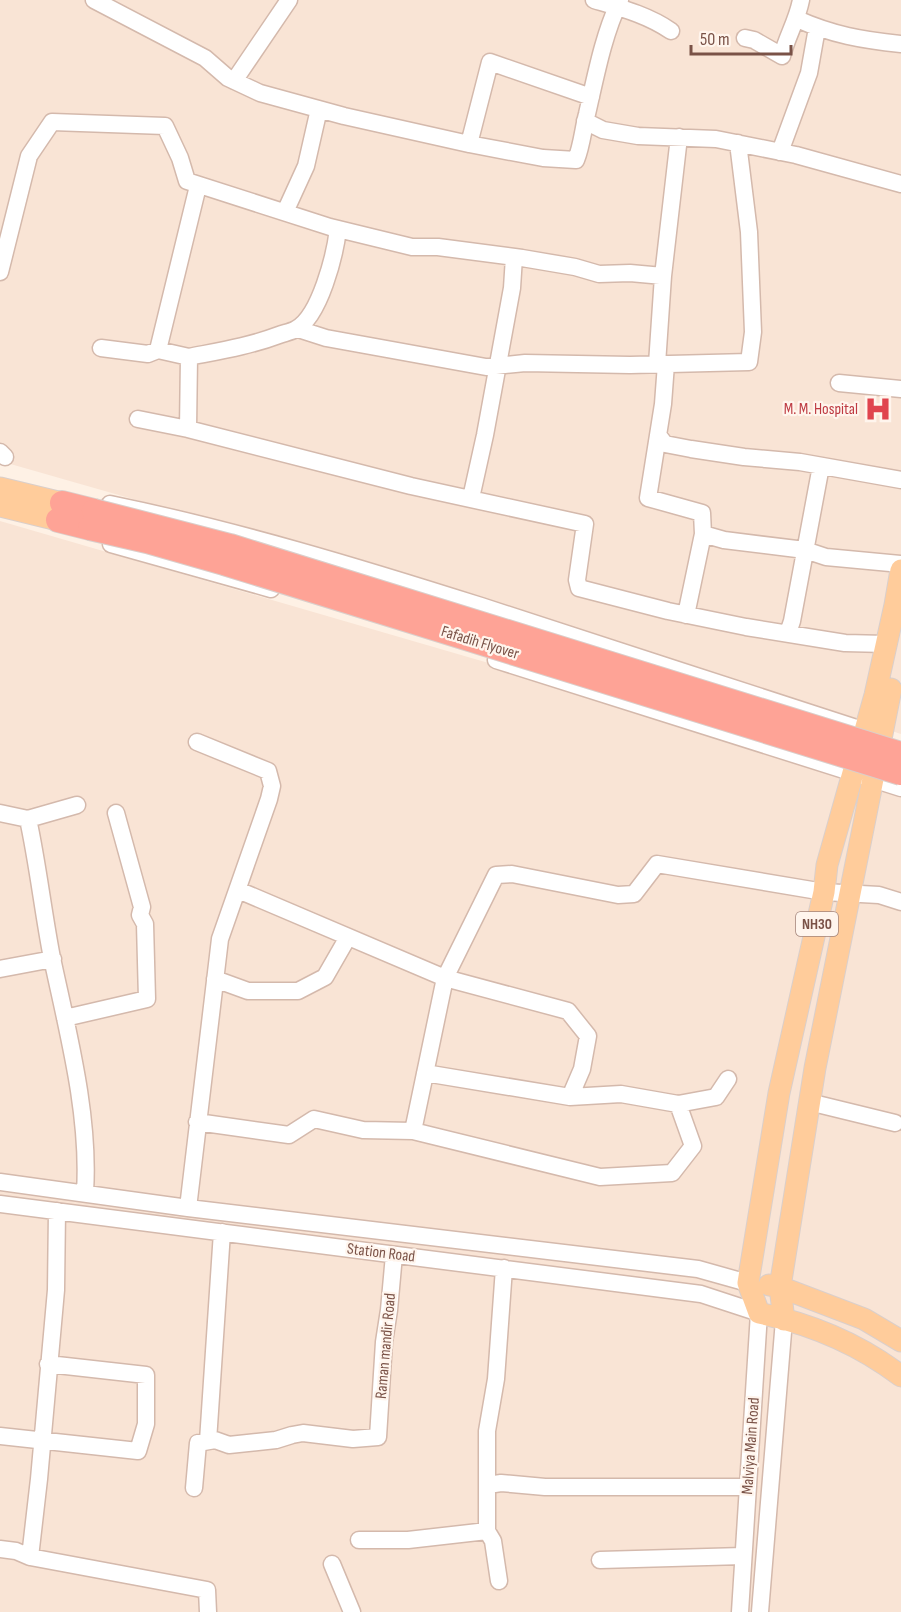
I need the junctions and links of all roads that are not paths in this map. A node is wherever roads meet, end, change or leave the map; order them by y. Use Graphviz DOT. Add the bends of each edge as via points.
graph roads {
  1 [pos="94,0"];
  2 [pos="289,0"];
  3 [pos="594,0"];
  4 [pos="801,0"];
  5 [pos="619,3"];
  6 [pos="797,19"];
  7 [pos="817,27"];
  8 [pos="671,31"];
  9 [pos="745,38"];
  10 [pos="901,44"];
  11 [pos="234,81"];
  12 [pos="591,98"];
  13 [pos="319,109"];
  14 [pos="585,121"];
  15 [pos="679,137"];
  16 [pos="738,143"];
  17 [pos="469,144"];
  18 [pos="780,152"];
  19 [pos="901,184"];
  20 [pos="198,186"];
  21 [pos="285,212"];
  22 [pos="338,229"];
  23 [pos="514,257"];
  24 [pos="0,272"];
  25 [pos="663,276"];
  26 [pos="298,329"];
  27 [pos="101,348"];
  28 [pos="158,351"];
  29 [pos="189,357"];
  30 [pos="662,364"];
  31 [pos="498,366"];
  32 [pos="839,383"];
  33 [pos="901,389"];
  34 [pos="138,419"];
  35 [pos="188,429"];
  36 [pos="658,435"];
  37 [pos="821,466"];
  38 [pos="901,480"];
  39 [pos="0,488"];
  40 [pos="471,498"];
  41 [pos="0,506"];
  42 [pos="60,512"];
  43 [pos="92,519"];
  44 [pos="703,534"];
  45 [pos="805,549"];
  46 [pos="901,564"];
  47 [pos="901,570"];
  48 [pos="686,615"];
  49 [pos="788,633"];
  50 [pos="893,643"];
  51 [pos="894,706"];
  52 [pos="883,736"];
  53 [pos="197,742"];
  54 [pos="901,754"];
  55 [pos="901,773"];
  56 [pos="863,776"];
  57 [pos="901,788"];
  58 [pos="77,805"];
  59 [pos="0,813"];
  60 [pos="116,813"];
  61 [pos="28,819"];
  62 [pos="238,890"];
  63 [pos="824,892"];
  64 [pos="850,893"];
  65 [pos="901,902"];
  66 [pos="348,937"];
  67 [pos="53,959"];
  68 [pos="0,969"];
  69 [pos="445,978"];
  70 [pos="215,979"];
  71 [pos="65,1018"];
  72 [pos="425,1073"];
  73 [pos="728,1079"];
  74 [pos="570,1098"];
  75 [pos="809,1102"];
  76 [pos="678,1104"];
  77 [pos="197,1122"];
  78 [pos="895,1123"];
  79 [pos="413,1131"];
  80 [pos="0,1182"];
  81 [pos="85,1192"];
  82 [pos="0,1204"];
  83 [pos="188,1208"];
  84 [pos="57,1211"];
  85 [pos="222,1232"];
  86 [pos="394,1256"];
  87 [pos="504,1268"];
  88 [pos="748,1283"];
  89 [pos="780,1287"];
  90 [pos="759,1313"];
  91 [pos="784,1320"];
  92 [pos="901,1341"];
  93 [pos="48,1364"];
  94 [pos="901,1376"];
  95 [pos="0,1436"];
  96 [pos="43,1441"];
  97 [pos="208,1441"];
  98 [pos="488,1485"];
  99 [pos="748,1486"];
  100 [pos="194,1488"];
  101 [pos="745,1527"];
  102 [pos="766,1529"];
  103 [pos="487,1531"];
  104 [pos="359,1540"];
  105 [pos="0,1549"];
  106 [pos="743,1556"];
  107 [pos="30,1557"];
  108 [pos="600,1560"];
  109 [pos="332,1564"];
  110 [pos="498,1581"];
  111 [pos="208,1612"];
  112 [pos="352,1612"];
  113 [pos="740,1612"];
  114 [pos="760,1612"];
  1 -- 11 [label="street" via="205,58"];
  2 -- 11 [label="street"];
  3 -- 5 [label="street"];
  4 -- 6 [label="street"];
  5 -- 8 [label="street"];
  5 -- 12 [label="street" via="608,26"];
  6 -- 7 [label="street"];
  6 -- 9 [label="street" via="782,56"];
  7 -- 10 [label="street" via="856,39"];
  7 -- 18 [label="street" via="809,73"];
  11 -- 13 [label="street" via="260,93"];
  12 -- 14 [label="street"];
  12 -- 17 [label="street" via="490,62"];
  13 -- 17 [label="street"];
  13 -- 21 [label="street" via="306,166"];
  14 -- 15 [label="street" via="603,130 638,136"];
  14 -- 17 [label="street" via="576,160"];
  15 -- 16 [label="street"];
  15 -- 25 [label="street"];
  16 -- 18 [label="street"];
  16 -- 30 [label="street" via="749,232 753,332 749,362"];
  18 -- 19 [label="street"];
  20 -- 21 [label="street"];
  20 -- 24 [label="street" via="187,181 165,126 52,122 29,156"];
  20 -- 28 [label="street"];
  21 -- 22 [label="street"];
  22 -- 23 [label="street" via="412,247"];
  22 -- 26 [label="street" via="322,291"];
  23 -- 25 [label="street" via="599,274"];
  23 -- 31 [label="street"];
  25 -- 30 [label="street"];
  26 -- 29 [label="street" via="261,342"];
  26 -- 31 [label="street" via="326,338"];
  27 -- 28 [label="street" via="148,354"];
  28 -- 29 [label="street"];
  29 -- 35 [label="street"];
  30 -- 31 [label="street"];
  30 -- 36 [label="street"];
  31 -- 40 [label="street"];
  32 -- 33 [label="street"];
  34 -- 35 [label="street"];
  35 -- 40 [label="street"];
  36 -- 37 [label="street" via="665,444 691,449"];
  36 -- 44 [label="street" via="648,498 702,513"];
  37 -- 38 [label="street"];
  37 -- 45 [label="street"];
  39 -- 42 [label="main road"];
  40 -- 48 [label="street" via="585,524 579,588"];
  41 -- 42 [label="main road"];
  42 -- 43 [label="highway, Fafadih Flyover"];
  42 -- 52 [label="street" via="84,499 188,520 331,558"];
  42 -- 56 [label="street" via="71,533 317,603"];
  43 -- 54 [label="highway, Fafadih Flyover, bridge" via="230,546"];
  43 -- 55 [label="highway, Fafadih Flyover, bridge" via="147,541"];
  44 -- 45 [label="street"];
  44 -- 48 [label="street"];
  45 -- 46 [label="street" via="826,557"];
  45 -- 49 [label="street"];
  47 -- 50 [label="main road, NH30"];
  48 -- 49 [label="street"];
  49 -- 50 [label="street" via="845,643"];
  50 -- 51 [label="main road, NH30"];
  50 -- 52 [label="main road, NH30"];
  51 -- 52 [label="main road, NH30"];
  52 -- 56 [label="main road, NH30"];
  53 -- 62 [label="street" via="268,771 272,786 269,798"];
  56 -- 57 [label="street"];
  56 -- 63 [label="main road, NH30" via="827,865"];
  56 -- 64 [label="main road, NH30"];
  58 -- 61 [label="street"];
  59 -- 61 [label="street"];
  60 -- 71 [label="street" via="142,907 147,999"];
  61 -- 67 [label="street"];
  62 -- 66 [label="street"];
  62 -- 70 [label="street" via="220,939"];
  63 -- 64 [label="street"];
  63 -- 69 [label="street" via="657,864 634,894 626,895 512,874 496,875"];
  63 -- 88 [label="main road, NH30" via="779,1093"];
  64 -- 65 [label="street" via="879,895"];
  64 -- 75 [label="main road, NH30"];
  66 -- 69 [label="street"];
  66 -- 70 [label="street" via="325,977 298,991 248,991"];
  67 -- 68 [label="street"];
  67 -- 71 [label="street"];
  69 -- 72 [label="street"];
  69 -- 74 [label="street" via="568,1011 588,1036 582,1069"];
  70 -- 77 [label="street"];
  71 -- 81 [label="street" via="82,1119 87,1163"];
  72 -- 74 [label="street"];
  72 -- 79 [label="street"];
  73 -- 76 [label="street" via="716,1098"];
  74 -- 76 [label="street" via="621,1094"];
  75 -- 78 [label="street"];
  75 -- 89 [label="main road, NH30"];
  76 -- 79 [label="street" via="693,1146 672,1173 600,1177"];
  77 -- 79 [label="street" via="289,1135 314,1119 363,1130"];
  77 -- 83 [label="street"];
  80 -- 81 [label="street, Station Road"];
  81 -- 83 [label="street, Station Road"];
  82 -- 84 [label="street, Station Road"];
  83 -- 88 [label="street, Station Road" via="698,1269"];
  84 -- 85 [label="street, Station Road"];
  84 -- 93 [label="street" via="56,1290"];
  85 -- 86 [label="street, Station Road"];
  85 -- 97 [label="street"];
  86 -- 87 [label="street, Station Road"];
  86 -- 97 [label="street, Raman mandir Road" via="378,1437 353,1439 303,1433 229,1445"];
  87 -- 90 [label="street, Station Road" via="701,1294"];
  87 -- 98 [label="street" via="496,1379 487,1431"];
  88 -- 89 [label="main road"];
  88 -- 90 [label="main road, Malviya Main Road / NH30"];
  89 -- 91 [label="main road"];
  89 -- 92 [label="main road" via="864,1319"];
  90 -- 91 [label="main road"];
  90 -- 99 [label="street, Malviya Main Road"];
  91 -- 94 [label="main road" via="852,1343"];
  91 -- 102 [label="street"];
  93 -- 96 [label="street"];
  93 -- 96 [label="street" via="146,1375 146,1424 138,1451"];
  95 -- 96 [label="street"];
  96 -- 107 [label="street"];
  97 -- 100 [label="street" via="198,1443"];
  98 -- 99 [label="street"];
  98 -- 103 [label="street"];
  99 -- 101 [label="street, Malviya Main Road"];
  101 -- 102 [label="street"];
  101 -- 106 [label="street, Malviya Main Road"];
  102 -- 114 [label="street"];
  103 -- 104 [label="street" via="408,1540"];
  103 -- 110 [label="street" via="493,1541"];
  105 -- 107 [label="street"];
  106 -- 108 [label="street"];
  106 -- 113 [label="street, Malviya Main Road"];
  107 -- 111 [label="street" via="207,1590"];
  109 -- 112 [label="street"];
}
